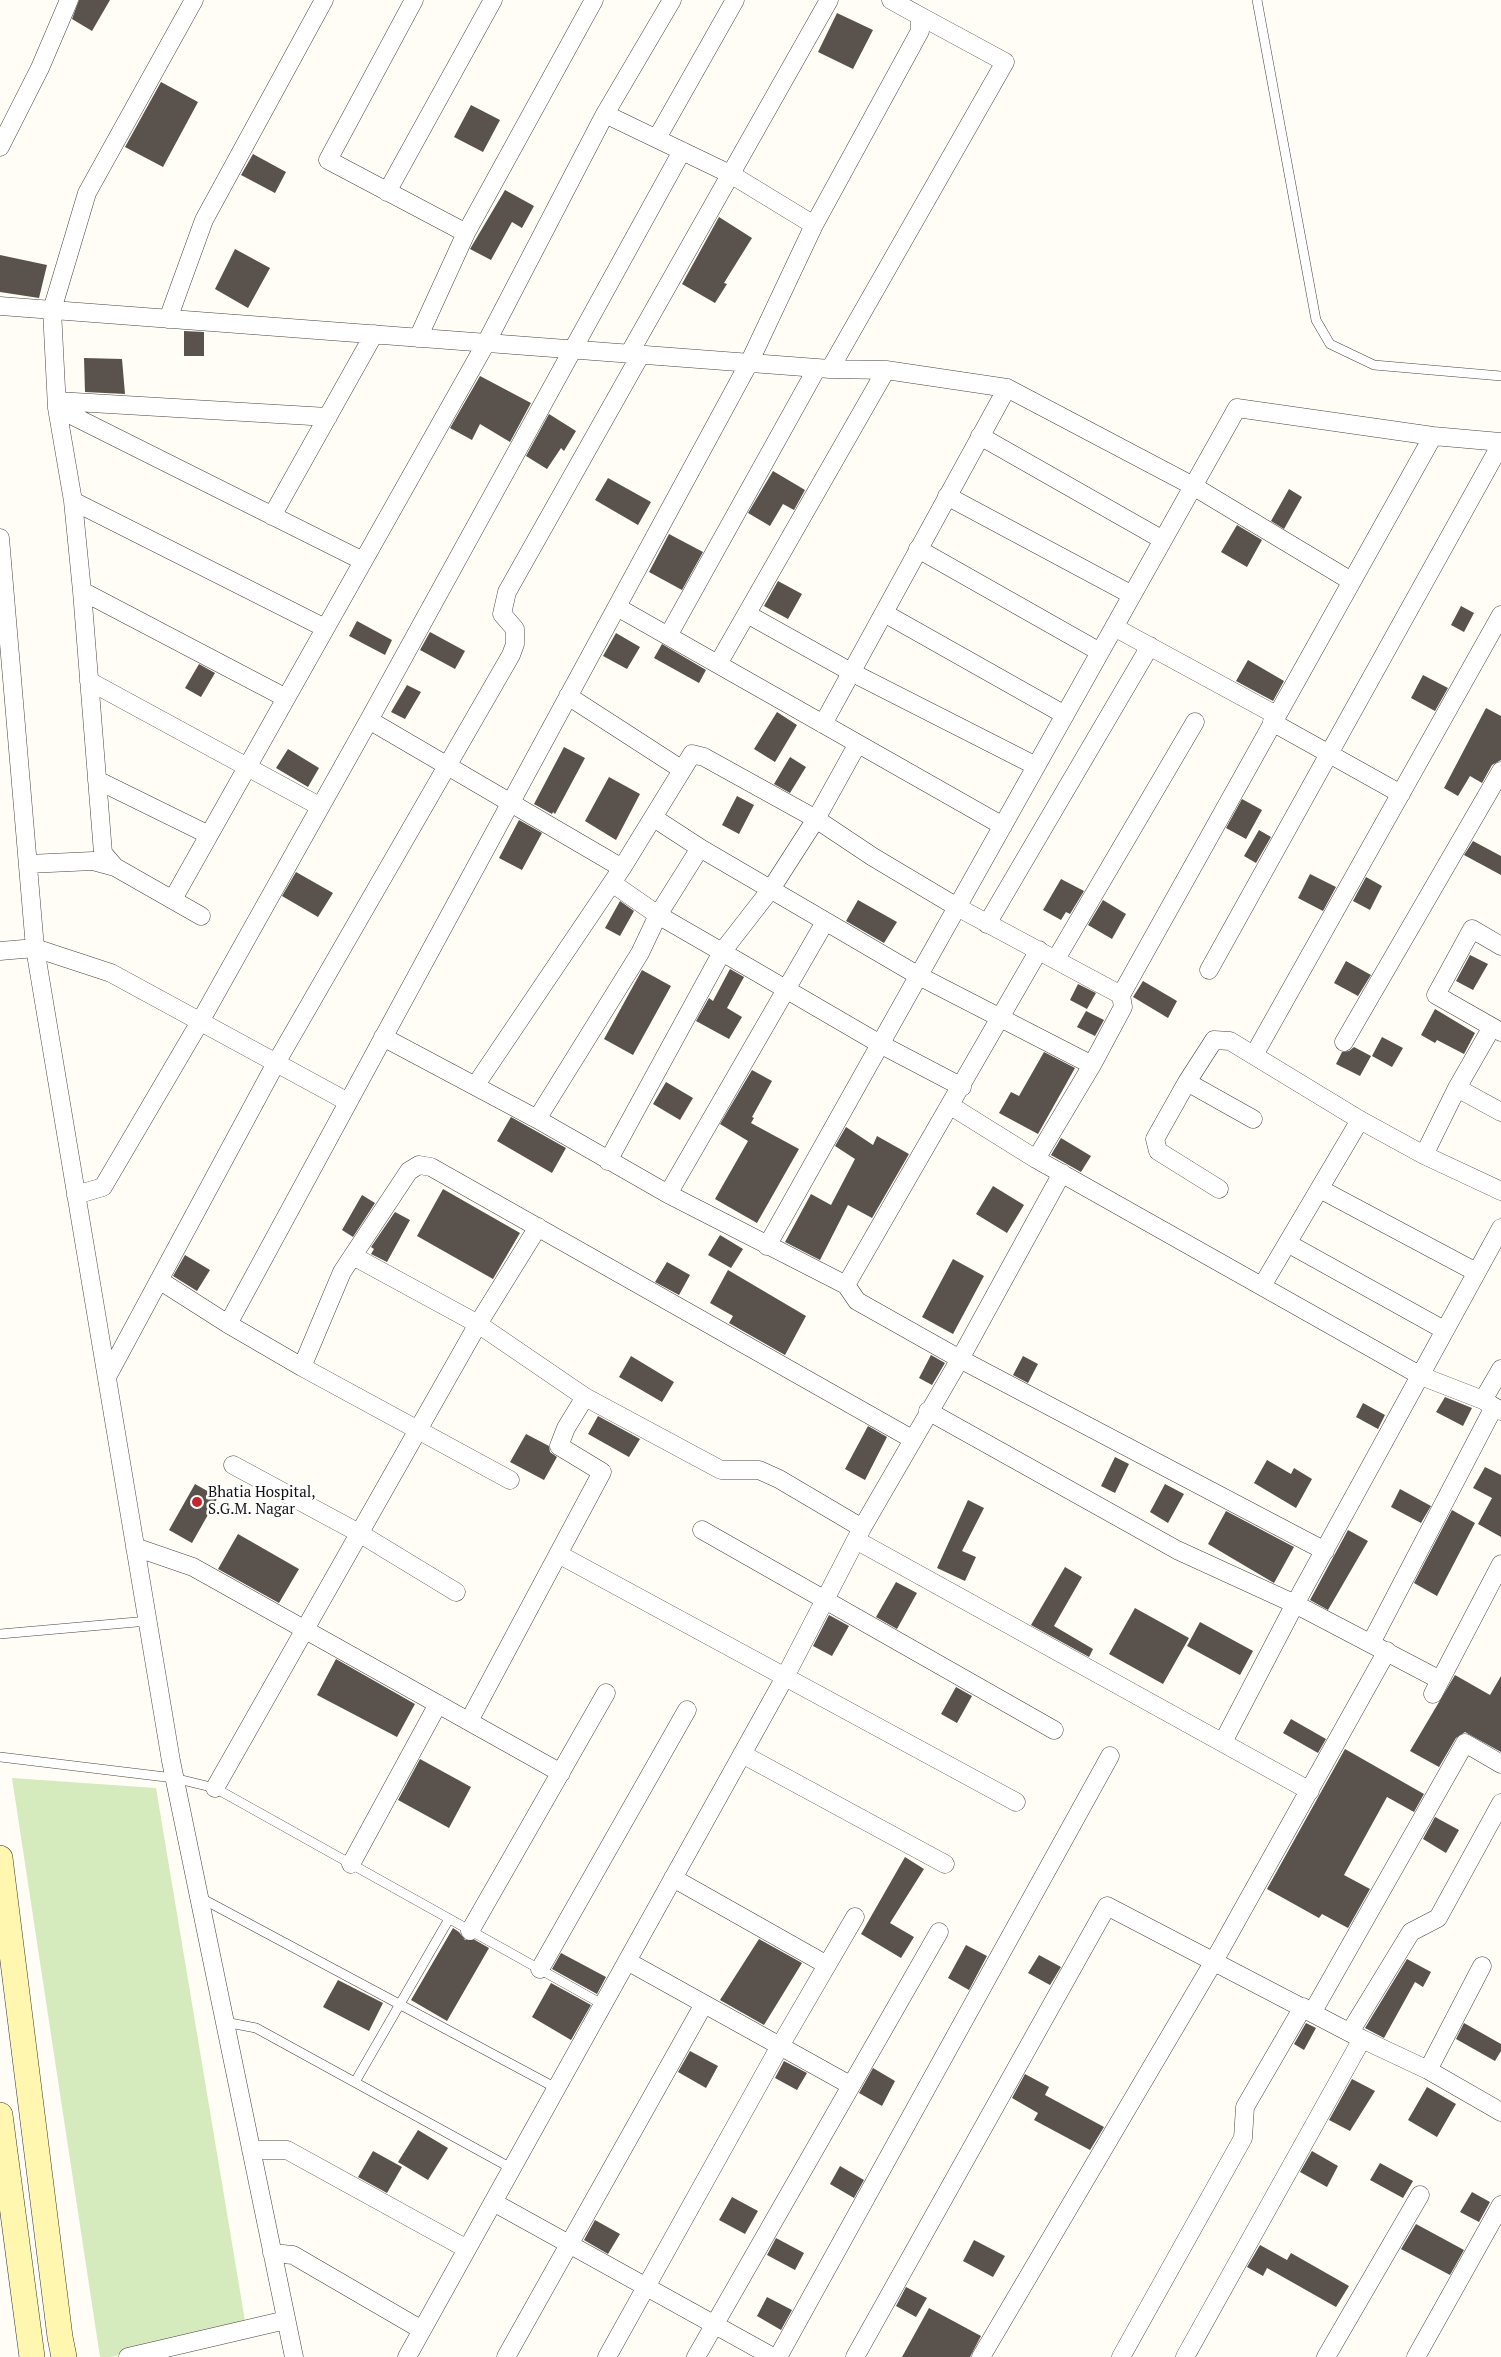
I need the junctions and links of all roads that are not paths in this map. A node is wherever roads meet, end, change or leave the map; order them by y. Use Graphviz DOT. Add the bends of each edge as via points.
graph roads {
  1 [pos="194,0"];
  2 [pos="324,0"];
  3 [pos="414,0"];
  4 [pos="493,0"];
  5 [pos="594,0"];
  6 [pos="735,0"];
  7 [pos="829,0"];
  8 [pos="891,0"];
  9 [pos="1257,0"];
  10 [pos="66,1"];
  11 [pos="666,2"];
  12 [pos="920,16"];
  13 [pos="605,114"];
  14 [pos="657,138"];
  15 [pos="0,147"];
  16 [pos="682,150"];
  17 [pos="732,175"];
  18 [pos="387,192"];
  19 [pos="814,225"];
  20 [pos="466,233"];
  21 [pos="0,306"];
  22 [pos="52,310"];
  23 [pos="168,319"];
  24 [pos="374,334"];
  25 [pos="418,338"];
  26 [pos="486,343"];
  27 [pos="573,349"];
  28 [pos="635,354"];
  29 [pos="750,362"];
  30 [pos="824,368"];
  31 [pos="886,370"];
  32 [pos="1501,376"];
  33 [pos="1007,388"];
  34 [pos="57,404"];
  35 [pos="328,417"];
  36 [pos="980,436"];
  37 [pos="1433,436"];
  38 [pos="1501,443"];
  39 [pos="1194,486"];
  40 [pos="947,496"];
  41 [pos="73,501"];
  42 [pos="272,516"];
  43 [pos="0,538"];
  44 [pos="1163,540"];
  45 [pos="918,549"];
  46 [pos="362,562"];
  47 [pos="1351,581"];
  48 [pos="82,592"];
  49 [pos="1132,595"];
  50 [pos="617,607"];
  51 [pos="884,613"];
  52 [pos="747,614"];
  53 [pos="1501,615"];
  54 [pos="1114,627"];
  55 [pos="325,628"];
  56 [pos="668,636"];
  57 [pos="1150,646"];
  58 [pos="1100,652"];
  59 [pos="718,664"];
  60 [pos="851,672"];
  61 [pos="89,681"];
  62 [pos="568,696"];
  63 [pos="286,698"];
  64 [pos="1065,715"];
  65 [pos="1274,719"];
  66 [pos="369,720"];
  67 [pos="1195,722"];
  68 [pos="823,724"];
  69 [pos="858,745"];
  70 [pos="1329,754"];
  71 [pos="446,765"];
  72 [pos="248,766"];
  73 [pos="1036,766"];
  74 [pos="681,770"];
  75 [pos="1501,771"];
  76 [pos="97,780"];
  77 [pos="1401,794"];
  78 [pos="510,802"];
  79 [pos="319,806"];
  80 [pos="654,818"];
  81 [pos="816,820"];
  82 [pos="1003,826"];
  83 [pos="209,835"];
  84 [pos="700,848"];
  85 [pos="28,864"];
  86 [pos="115,867"];
  87 [pos="622,868"];
  88 [pos="612,883"];
  89 [pos="771,889"];
  90 [pos="173,899"];
  91 [pos="957,907"];
  92 [pos="658,915"];
  93 [pos="201,916"];
  94 [pos="825,922"];
  95 [pos="987,924"];
  96 [pos="1501,946"];
  97 [pos="35,948"];
  98 [pos="1039,950"];
  99 [pos="0,951"];
  100 [pos="722,952"];
  101 [pos="1056,959"];
  102 [pos="1209,970"];
  103 [pos="918,976"];
  104 [pos="785,989"];
  105 [pos="1121,994"];
  106 [pos="1000,1019"];
  107 [pos="201,1020"];
  108 [pos="1496,1029"];
  109 [pos="383,1037"];
  110 [pos="1344,1042"];
  111 [pos="880,1044"];
  112 [pos="1254,1055"];
  113 [pos="276,1063"];
  114 [pos="1092,1065"];
  115 [pos="1187,1082"];
  116 [pos="474,1086"];
  117 [pos="962,1087"];
  118 [pos="1456,1088"];
  119 [pos="348,1102"];
  120 [pos="951,1106"];
  121 [pos="1501,1112"];
  122 [pos="1253,1119"];
  123 [pos="537,1120"];
  124 [pos="1360,1120"];
  125 [pos="1424,1155"];
  126 [pos="1036,1159"];
  127 [pos="608,1161"];
  128 [pos="1062,1173"];
  129 [pos="1219,1189"];
  130 [pos="1320,1189"];
  131 [pos="1501,1191"];
  132 [pos="668,1194"];
  133 [pos="76,1195"];
  134 [pos="538,1227"];
  135 [pos="1501,1228"];
  136 [pos="1289,1244"];
  137 [pos="767,1246"];
  138 [pos="353,1256"];
  139 [pos="1476,1272"];
  140 [pos="159,1280"];
  141 [pos="846,1285"];
  142 [pos="1262,1286"];
  143 [pos="228,1324"];
  144 [pos="478,1324"];
  145 [pos="1444,1330"];
  146 [pos="960,1359"];
  147 [pos="302,1367"];
  148 [pos="1501,1369"];
  149 [pos="1421,1376"];
  150 [pos="107,1377"];
  151 [pos="585,1397"];
  152 [pos="1493,1406"];
  153 [pos="928,1411"];
  154 [pos="418,1430"];
  155 [pos="912,1439"];
  156 [pos="233,1465"];
  157 [pos="510,1480"];
  158 [pos="702,1530"];
  159 [pos="359,1533"];
  160 [pos="859,1534"];
  161 [pos="135,1547"];
  162 [pos="1325,1551"];
  163 [pos="560,1555"];
  164 [pos="1501,1564"];
  165 [pos="456,1592"];
  166 [pos="824,1599"];
  167 [pos="1295,1604"];
  168 [pos="148,1621"];
  169 [pos="305,1629"];
  170 [pos="0,1634"];
  171 [pos="1371,1643"];
  172 [pos="1386,1651"];
  173 [pos="784,1677"];
  174 [pos="606,1694"];
  175 [pos="438,1704"];
  176 [pos="687,1710"];
  177 [pos="469,1722"];
  178 [pos="1054,1730"];
  179 [pos="1223,1742"];
  180 [pos="742,1754"];
  181 [pos="1110,1756"];
  182 [pos="0,1757"];
  183 [pos="1501,1764"];
  184 [pos="561,1772"];
  185 [pos="174,1778"];
  186 [pos="215,1788"];
  187 [pos="1310,1791"];
  188 [pos="1016,1802"];
  189 [pos="1501,1803"];
  190 [pos="0,1858"];
  191 [pos="350,1864"];
  192 [pos="945,1864"];
  193 [pos="673,1878"];
  194 [pos="199,1897"];
  195 [pos="855,1917"];
  196 [pos="449,1919"];
  197 [pos="470,1931"];
  198 [pos="939,1932"];
  199 [pos="627,1961"];
  200 [pos="1214,1961"];
  201 [pos="827,1965"];
  202 [pos="1482,1966"];
  203 [pos="540,1969"];
  204 [pos="400,2004"];
  205 [pos="602,2004"];
  206 [pos="704,2004"];
  207 [pos="1308,2010"];
  208 [pos="225,2022"];
  209 [pos="1356,2036"];
  210 [pos="780,2046"];
  211 [pos="1428,2070"];
  212 [pos="355,2082"];
  213 [pos="850,2086"];
  214 [pos="556,2088"];
  215 [pos="1501,2112"];
  216 [pos="0,2115"];
  217 [pos="251,2150"];
  218 [pos="511,2168"];
  219 [pos="1420,2195"];
  220 [pos="493,2202"];
  221 [pos="1501,2205"];
  222 [pos="570,2243"];
  223 [pos="466,2250"];
  224 [pos="272,2253"];
  225 [pos="645,2286"];
  226 [pos="286,2320"];
  227 [pos="714,2325"];
  228 [pos="422,2330"];
  229 [pos="32,2357"];
  230 [pos="64,2357"];
  231 [pos="128,2357"];
  232 [pos="294,2357"];
  233 [pos="407,2357"];
  234 [pos="506,2357"];
  235 [pos="606,2357"];
  236 [pos="696,2357"];
  237 [pos="773,2357"];
  238 [pos="778,2357"];
  239 [pos="855,2357"];
  240 [pos="981,2357"];
  241 [pos="1121,2357"];
  242 [pos="1184,2357"];
  243 [pos="1326,2357"];
  244 [pos="1416,2357"];
  1 -- 22 [label="street" via="86,193"];
  2 -- 23 [label="street" via="204,220"];
  3 -- 18 [label="street" via="328,160"];
  4 -- 18 [label="street"];
  5 -- 20 [label="street"];
  6 -- 14 [label="street"];
  7 -- 17 [label="street"];
  8 -- 12 [label="street"];
  9 -- 32 [label="lane" via="1316,320 1330,344 1374,365"];
  10 -- 15 [label="street" via="40,68"];
  11 -- 13 [label="street"];
  12 -- 19 [label="street" via="920,31"];
  12 -- 30 [label="street" via="1005,62"];
  13 -- 14 [label="street"];
  13 -- 26 [label="street"];
  14 -- 16 [label="street"];
  16 -- 17 [label="street"];
  16 -- 27 [label="street"];
  17 -- 19 [label="street"];
  17 -- 28 [label="street"];
  18 -- 20 [label="street"];
  19 -- 29 [label="street"];
  20 -- 25 [label="street"];
  21 -- 22 [label="street"];
  22 -- 23 [label="street"];
  22 -- 34 [label="street"];
  23 -- 24 [label="street"];
  24 -- 25 [label="street"];
  24 -- 35 [label="street"];
  25 -- 26 [label="street"];
  26 -- 27 [label="street"];
  26 -- 46 [label="street"];
  27 -- 28 [label="street"];
  27 -- 66 [label="street"];
  28 -- 29 [label="street"];
  28 -- 71 [label="street" via="507,592 502,614 516,629 516,644"];
  29 -- 30 [label="street"];
  29 -- 50 [label="street"];
  30 -- 31 [label="street"];
  30 -- 56 [label="street"];
  31 -- 33 [label="street"];
  31 -- 52 [label="street"];
  33 -- 36 [label="street"];
  33 -- 39 [label="street"];
  34 -- 35 [label="street"];
  34 -- 41 [label="street"];
  34 -- 42 [label="street"];
  35 -- 42 [label="street"];
  36 -- 40 [label="street"];
  36 -- 44 [label="street"];
  37 -- 38 [label="street"];
  37 -- 39 [label="street" via="1237,408"];
  37 -- 47 [label="street"];
  38 -- 70 [label="street"];
  39 -- 44 [label="street"];
  39 -- 47 [label="street"];
  40 -- 45 [label="street"];
  40 -- 49 [label="street"];
  41 -- 48 [label="street"];
  41 -- 55 [label="street"];
  42 -- 46 [label="street"];
  43 -- 85 [label="street"];
  44 -- 49 [label="street"];
  45 -- 51 [label="street"];
  45 -- 58 [label="street"];
  46 -- 55 [label="street"];
  47 -- 65 [label="street"];
  48 -- 61 [label="street"];
  48 -- 63 [label="street"];
  49 -- 54 [label="street"];
  50 -- 56 [label="street"];
  50 -- 62 [label="street"];
  51 -- 60 [label="street"];
  51 -- 64 [label="street"];
  52 -- 59 [label="street"];
  52 -- 60 [label="street"];
  53 -- 77 [label="street"];
  54 -- 57 [label="street"];
  54 -- 58 [label="street"];
  55 -- 63 [label="street"];
  56 -- 59 [label="street"];
  57 -- 65 [label="street"];
  57 -- 95 [label="street"];
  58 -- 64 [label="street"];
  59 -- 68 [label="street"];
  60 -- 68 [label="street"];
  60 -- 73 [label="street"];
  61 -- 72 [label="street"];
  61 -- 76 [label="street"];
  62 -- 74 [label="street"];
  62 -- 78 [label="street"];
  63 -- 72 [label="street"];
  64 -- 73 [label="street"];
  65 -- 70 [label="street"];
  65 -- 105 [label="street"];
  66 -- 71 [label="street"];
  66 -- 79 [label="street"];
  67 -- 101 [label="street"];
  68 -- 69 [label="street"];
  69 -- 81 [label="street"];
  69 -- 82 [label="street"];
  70 -- 77 [label="street"];
  70 -- 102 [label="street"];
  71 -- 78 [label="street"];
  71 -- 113 [label="street"];
  72 -- 79 [label="street"];
  72 -- 83 [label="street"];
  73 -- 82 [label="street"];
  74 -- 80 [label="street"];
  74 -- 81 [label="street" via="692,754 704,757"];
  75 -- 110 [label="street"];
  76 -- 83 [label="street"];
  76 -- 86 [label="street" via="103,853"];
  77 -- 112 [label="street"];
  78 -- 87 [label="street"];
  78 -- 109 [label="street"];
  79 -- 107 [label="street"];
  80 -- 84 [label="street"];
  80 -- 87 [label="street"];
  81 -- 89 [label="street"];
  81 -- 91 [label="street"];
  82 -- 91 [label="street"];
  83 -- 90 [label="street"];
  84 -- 89 [label="street"];
  84 -- 92 [label="street"];
  85 -- 86 [label="street" via="94,861"];
  85 -- 97 [label="street"];
  86 -- 90 [label="street"];
  87 -- 88 [label="street"];
  88 -- 92 [label="street"];
  88 -- 116 [label="street"];
  89 -- 94 [label="street"];
  89 -- 100 [label="street"];
  90 -- 93 [label="street"];
  91 -- 95 [label="street"];
  91 -- 103 [label="street"];
  92 -- 100 [label="street"];
  92 -- 123 [label="street" via="640,953"];
  94 -- 103 [label="street"];
  94 -- 104 [label="street"];
  95 -- 98 [label="street"];
  96 -- 108 [label="street" via="1472,929 1436,995"];
  97 -- 99 [label="street"];
  97 -- 107 [label="street" via="111,973"];
  97 -- 133 [label="street"];
  98 -- 101 [label="street"];
  98 -- 106 [label="street"];
  100 -- 104 [label="street"];
  100 -- 127 [label="street"];
  101 -- 105 [label="street"];
  103 -- 106 [label="street"];
  103 -- 111 [label="street"];
  104 -- 111 [label="street"];
  104 -- 132 [label="street"];
  105 -- 114 [label="street" via="1123,1007"];
  106 -- 114 [label="street"];
  106 -- 117 [label="street"];
  107 -- 113 [label="street"];
  107 -- 133 [label="street" via="103,1187"];
  108 -- 118 [label="street"];
  109 -- 116 [label="street"];
  109 -- 119 [label="street"];
  111 -- 117 [label="street"];
  111 -- 137 [label="street"];
  112 -- 115 [label="street" via="1230,1041 1214,1040"];
  112 -- 124 [label="street"];
  113 -- 119 [label="street"];
  113 -- 140 [label="street"];
  114 -- 126 [label="street"];
  115 -- 122 [label="street"];
  115 -- 129 [label="street" via="1155,1139 1158,1151"];
  116 -- 123 [label="street"];
  117 -- 120 [label="street"];
  118 -- 121 [label="street"];
  118 -- 125 [label="street"];
  119 -- 143 [label="street"];
  120 -- 126 [label="street"];
  120 -- 141 [label="street"];
  123 -- 127 [label="street"];
  124 -- 125 [label="street"];
  124 -- 130 [label="street"];
  125 -- 131 [label="street"];
  126 -- 128 [label="street"];
  127 -- 132 [label="street"];
  128 -- 142 [label="street"];
  128 -- 146 [label="street"];
  130 -- 136 [label="street"];
  130 -- 139 [label="street"];
  132 -- 137 [label="street"];
  133 -- 150 [label="street"];
  134 -- 138 [label="street" via="431,1167 419,1164 409,1171"];
  134 -- 144 [label="street"];
  134 -- 155 [label="street"];
  135 -- 139 [label="street"];
  136 -- 142 [label="street"];
  136 -- 145 [label="street"];
  137 -- 141 [label="street"];
  138 -- 144 [label="street"];
  138 -- 147 [label="street" via="342,1272"];
  139 -- 145 [label="street"];
  140 -- 143 [label="street"];
  140 -- 150 [label="street"];
  141 -- 146 [label="street" via="857,1301"];
  142 -- 149 [label="street"];
  143 -- 147 [label="street"];
  144 -- 151 [label="street"];
  144 -- 154 [label="street"];
  145 -- 149 [label="street"];
  146 -- 153 [label="street"];
  146 -- 162 [label="street"];
  147 -- 154 [label="street"];
  148 -- 152 [label="street"];
  149 -- 152 [label="street"];
  149 -- 162 [label="street"];
  150 -- 161 [label="street"];
  151 -- 160 [label="street" via="721,1470 759,1470 779,1479"];
  151 -- 163 [label="street" via="559,1446 602,1472"];
  152 -- 171 [label="street"];
  153 -- 155 [label="street"];
  153 -- 167 [label="street" via="1177,1550"];
  154 -- 157 [label="street"];
  154 -- 159 [label="street"];
  155 -- 160 [label="street"];
  156 -- 159 [label="street"];
  158 -- 166 [label="street"];
  159 -- 165 [label="street"];
  159 -- 169 [label="street"];
  160 -- 166 [label="street"];
  160 -- 179 [label="street"];
  161 -- 168 [label="street"];
  161 -- 169 [label="street" via="193,1567"];
  162 -- 167 [label="street"];
  163 -- 173 [label="street"];
  163 -- 177 [label="street"];
  164 -- 172 [label="street" via="1437,1687"];
  166 -- 173 [label="street"];
  166 -- 178 [label="street"];
  167 -- 171 [label="street"];
  167 -- 179 [label="street"];
  168 -- 170 [label="lane"];
  168 -- 185 [label="street"];
  169 -- 175 [label="street"];
  169 -- 186 [label="street"];
  171 -- 172 [label="street"];
  172 -- 187 [label="street"];
  173 -- 180 [label="street"];
  173 -- 188 [label="street"];
  174 -- 184 [label="street"];
  175 -- 177 [label="street"];
  175 -- 191 [label="street"];
  176 -- 203 [label="street"];
  177 -- 184 [label="street"];
  179 -- 187 [label="street"];
  180 -- 192 [label="street"];
  180 -- 193 [label="street"];
  181 -- 238 [label="street"];
  182 -- 185 [label="lane"];
  183 -- 207 [label="street" via="1465,1744"];
  184 -- 197 [label="street"];
  185 -- 186 [label="lane"];
  185 -- 194 [label="street"];
  186 -- 191 [label="lane"];
  187 -- 200 [label="street"];
  189 -- 209 [label="street" via="1438,1918 1411,1932"];
  190 -- 230 [label="street"];
  191 -- 196 [label="lane"];
  193 -- 199 [label="street"];
  193 -- 201 [label="street"];
  194 -- 204 [label="lane"];
  194 -- 208 [label="street"];
  195 -- 201 [label="street"];
  196 -- 197 [label="lane"];
  196 -- 204 [label="lane"];
  197 -- 203 [label="lane"];
  198 -- 213 [label="street"];
  199 -- 205 [label="street"];
  199 -- 206 [label="street"];
  200 -- 207 [label="street"];
  200 -- 239 [label="street" via="1107,1906"];
  200 -- 240 [label="street"];
  201 -- 210 [label="street"];
  202 -- 211 [label="street"];
  203 -- 205 [label="lane"];
  204 -- 212 [label="lane"];
  204 -- 214 [label="lane"];
  205 -- 214 [label="street"];
  206 -- 210 [label="street"];
  206 -- 222 [label="street"];
  207 -- 209 [label="street"];
  207 -- 241 [label="street" via="1245,2107 1243,2138"];
  208 -- 212 [label="lane" via="256,2028"];
  208 -- 217 [label="street"];
  209 -- 211 [label="street"];
  209 -- 242 [label="street"];
  210 -- 213 [label="street"];
  210 -- 225 [label="street"];
  211 -- 215 [label="street"];
  212 -- 218 [label="lane"];
  213 -- 227 [label="street"];
  214 -- 218 [label="street"];
  216 -- 229 [label="street"];
  217 -- 223 [label="street" via="287,2150"];
  217 -- 224 [label="street"];
  218 -- 220 [label="street"];
  219 -- 243 [label="street"];
  220 -- 222 [label="street"];
  220 -- 223 [label="street"];
  221 -- 244 [label="street"];
  222 -- 225 [label="street"];
  222 -- 234 [label="street"];
  223 -- 228 [label="street"];
  224 -- 226 [label="street"];
  224 -- 228 [label="street" via="293,2255"];
  225 -- 227 [label="street"];
  225 -- 235 [label="street"];
  226 -- 231 [label="street"];
  226 -- 232 [label="street"];
  227 -- 236 [label="street"];
  227 -- 237 [label="street"];
  228 -- 233 [label="street"];
}
